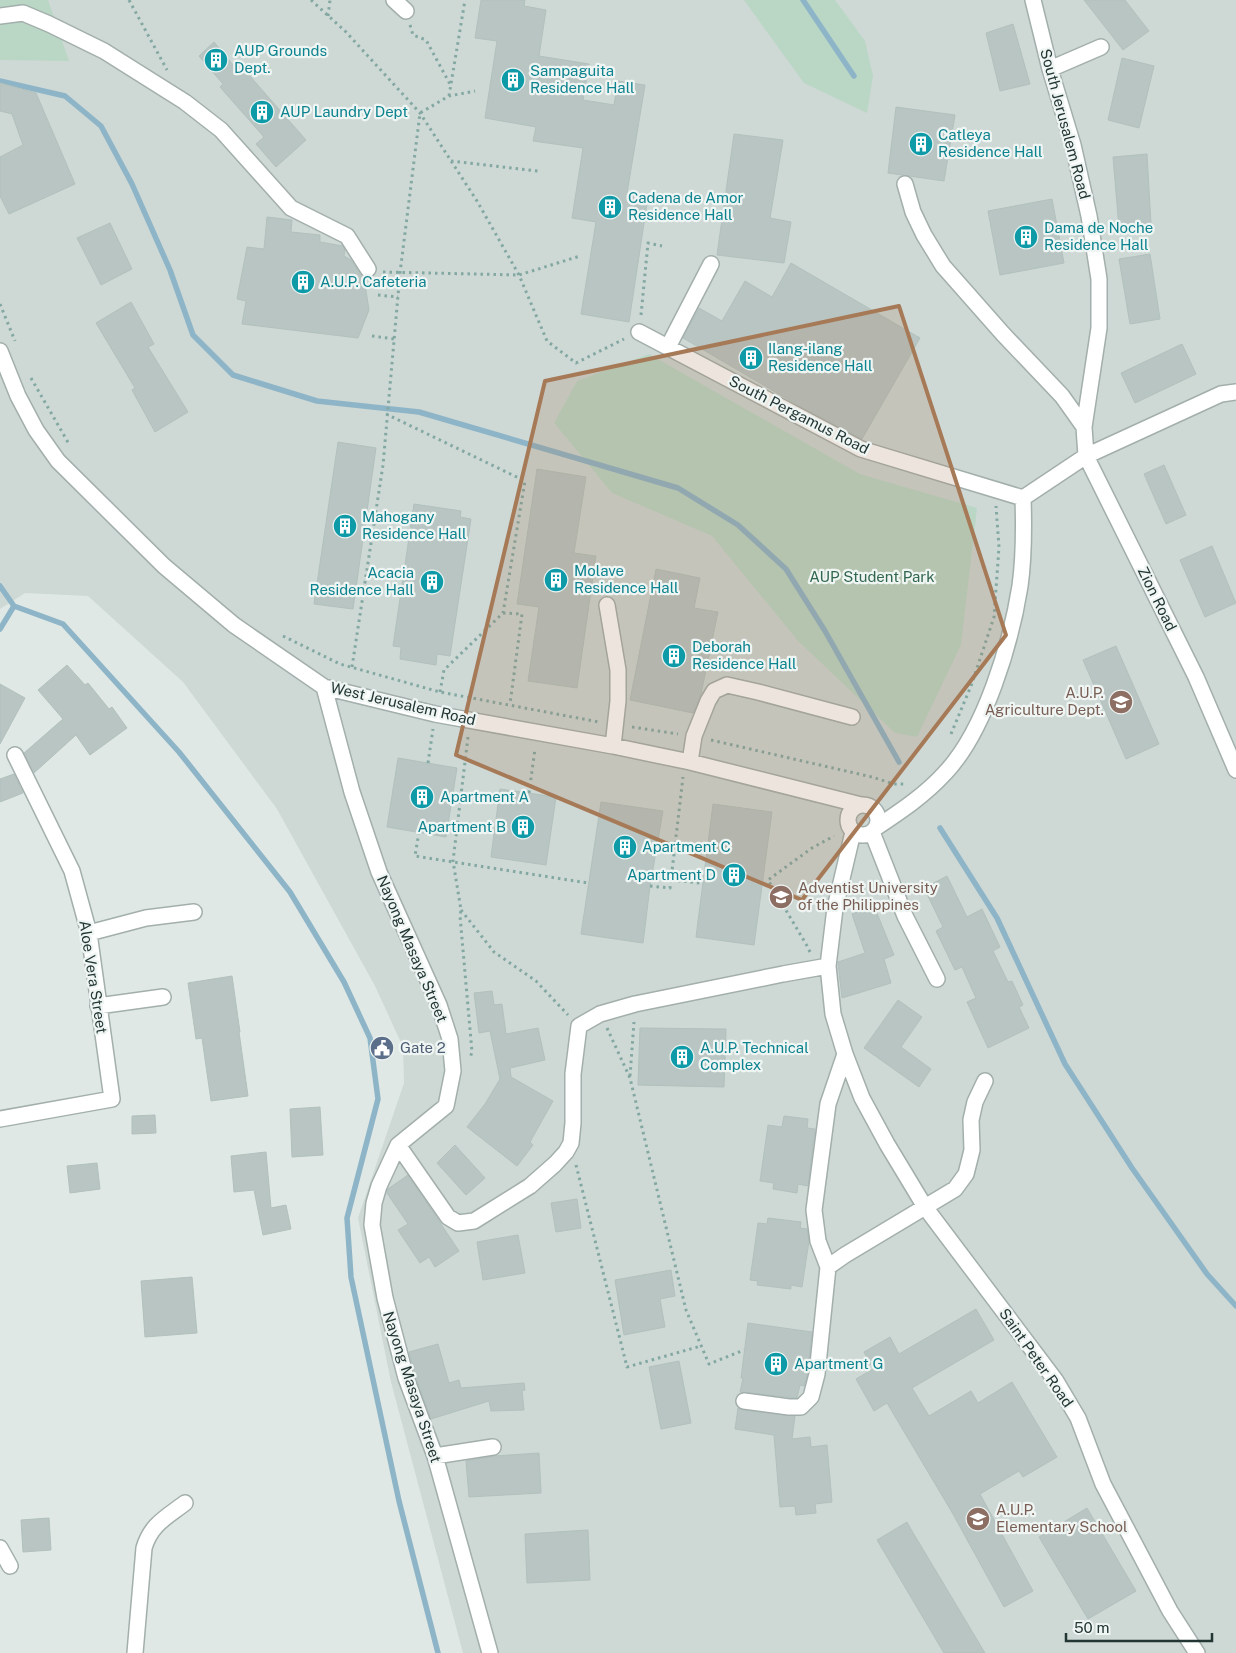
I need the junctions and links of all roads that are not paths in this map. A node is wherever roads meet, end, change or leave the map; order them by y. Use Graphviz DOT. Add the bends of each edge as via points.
graph roads {
  1 [pos="394,0"];
  2 [pos="1033,0"];
  3 [pos="20,7"];
  4 [pos="406,11"];
  5 [pos="0,16"];
  6 [pos="1101,47"];
  7 [pos="1050,69"];
  8 [pos="905,184"];
  9 [pos="711,264"];
  10 [pos="374,270"];
  11 [pos="639,332"];
  12 [pos="668,347"];
  13 [pos="0,351"];
  14 [pos="1236,392"];
  15 [pos="1084,427"];
  16 [pos="1086,456"];
  17 [pos="1023,498"];
  18 [pos="607,605"];
  19 [pos="324,687"];
  20 [pos="852,717"];
  21 [pos="613,746"];
  22 [pos="15,755"];
  23 [pos="687,762"];
  24 [pos="1236,770"];
  25 [pos="828,796"];
  26 [pos="915,802"];
  27 [pos="866,806"];
  28 [pos="861,829"];
  29 [pos="194,912"];
  30 [pos="89,933"];
  31 [pos="823,968"];
  32 [pos="937,978"];
  33 [pos="163,997"];
  34 [pos="98,1006"];
  35 [pos="845,1054"];
  36 [pos="985,1081"];
  37 [pos="0,1119"];
  38 [pos="398,1145"];
  39 [pos="925,1206"];
  40 [pos="828,1268"];
  41 [pos="744,1400"];
  42 [pos="492,1447"];
  43 [pos="435,1456"];
  44 [pos="185,1503"];
  45 [pos="0,1548"];
  46 [pos="10,1566"];
  47 [pos="134,1653"];
  48 [pos="490,1653"];
  49 [pos="1197,1653"];
  1 -- 4 [label="street"];
  2 -- 7 [label="street, South Jerusalem Road"];
  3 -- 5 [label="street"];
  3 -- 10 [label="street" via="104,51 185,102 221,130 291,208 347,236"];
  6 -- 7 [label="street"];
  7 -- 15 [label="street, South Jerusalem Road" via="1073,145 1099,279 1099,328"];
  8 -- 15 [label="street" via="913,212 943,266 1062,396"];
  9 -- 12 [label="street"];
  11 -- 12 [label="street, South Pergamus Road"];
  12 -- 17 [label="street, South Pergamus Road" via="861,449"];
  13 -- 19 [label="street, West Jerusalem Road" via="31,421 58,460 164,566 234,625"];
  14 -- 16 [label="street" via="1221,394"];
  15 -- 16 [label="street, Zion Road"];
  16 -- 17 [label="street"];
  16 -- 24 [label="street, Zion Road" via="1196,677"];
  17 -- 26 [label="street" via="1020,585 1008,640 988,701 970,741 946,773"];
  18 -- 21 [label="street" via="618,670"];
  19 -- 21 [label="street, West Jerusalem Road" via="435,714"];
  19 -- 38 [label="street, Nayong Masaya Street" via="352,792 379,872 439,1005 450,1039 453,1071 446,1106"];
  20 -- 23 [label="street" via="727,685 714,691 708,701"];
  21 -- 23 [label="street, West Jerusalem Road"];
  22 -- 30 [label="street, Aloe Vera Street" via="72,871"];
  23 -- 25 [label="street, West Jerusalem Road"];
  25 -- 27 [label="street, West Jerusalem Road"];
  25 -- 28 [label="street"];
  26 -- 27 [label="street" via="899,807"];
  26 -- 28 [label="street"];
  27 -- 28 [label="street" via="855,806"];
  27 -- 28 [label="street" via="878,816"];
  28 -- 31 [label="street, Saint Peter Road" via="842,876"];
  28 -- 32 [label="street"];
  29 -- 30 [label="street" via="146,918"];
  30 -- 34 [label="street, Aloe Vera Street"];
  31 -- 35 [label="street, Saint Peter Road"];
  31 -- 38 [label="street" via="635,1004 600,1014 579,1026 573,1074 571,1143 555,1164 530,1186 474,1221 458,1223 448,1217"];
  33 -- 34 [label="street"];
  34 -- 37 [label="street, Aloe Vera Street" via="112,1099"];
  35 -- 39 [label="street, Saint Peter Road" via="862,1098"];
  35 -- 40 [label="street" via="828,1104 814,1210 818,1241"];
  36 -- 39 [label="street" via="971,1120 972,1150 966,1174 955,1189"];
  38 -- 43 [label="street, Nayong Masaya Street" via="379,1186 372,1225 387,1307 406,1378"];
  39 -- 40 [label="street"];
  39 -- 49 [label="street, Saint Peter Road" via="1056,1381 1078,1418 1103,1484 1170,1611"];
  40 -- 41 [label="street" via="817,1374 811,1396 801,1407 789,1408"];
  42 -- 43 [label="street"];
  43 -- 48 [label="street, Nayong Masaya Street"];
  44 -- 47 [label="street" via="148,1534"];
  45 -- 46 [label="street"];
}
